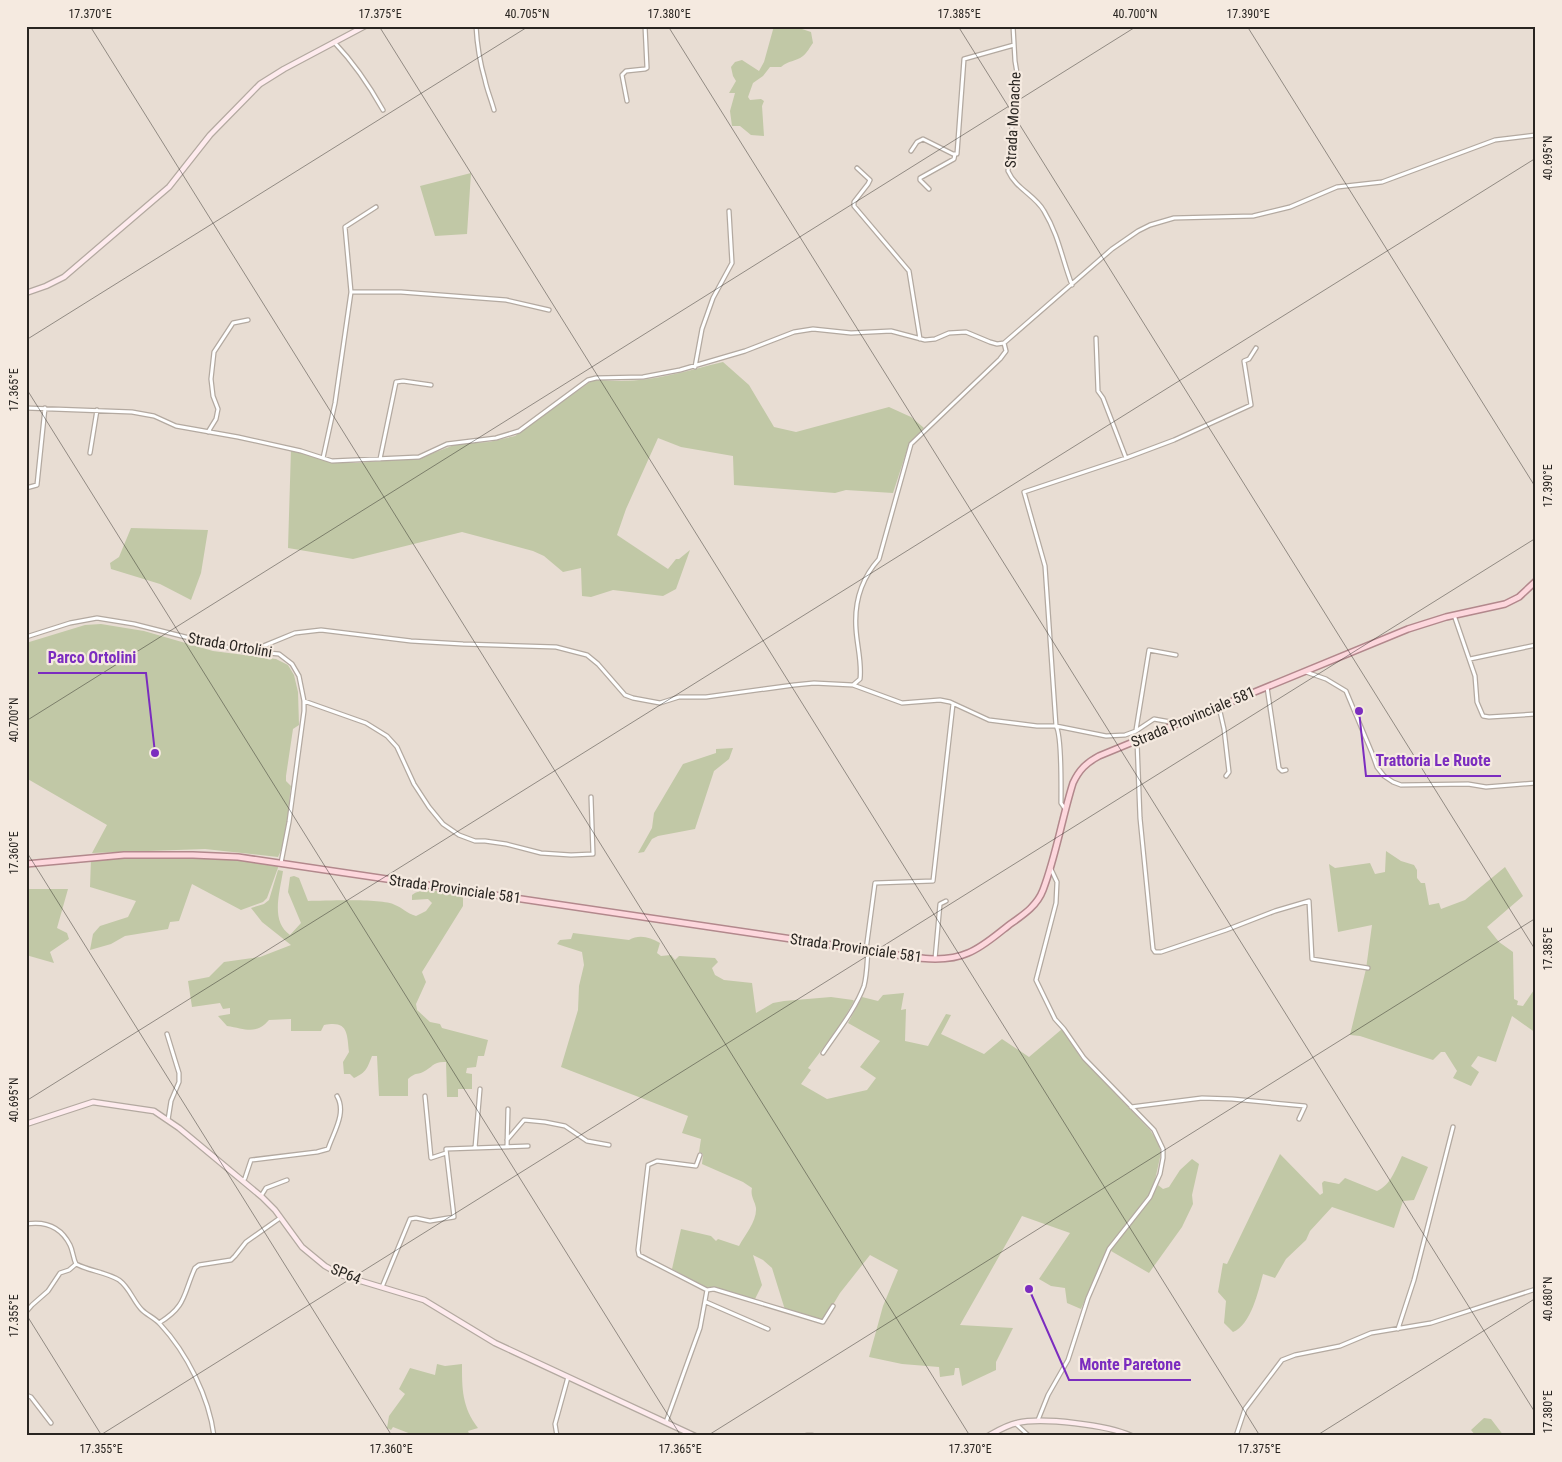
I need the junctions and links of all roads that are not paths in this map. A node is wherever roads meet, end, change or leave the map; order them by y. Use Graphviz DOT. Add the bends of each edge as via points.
graph roads {
  1 [pos="365,26"];
  2 [pos="476,26"];
  3 [pos="645,26"];
  4 [pos="1013,26"];
  5 [pos="334,42"];
  6 [pos="1014,45"];
  7 [pos="627,101"];
  8 [pos="383,110"];
  9 [pos="494,110"];
  10 [pos="1536,136"];
  11 [pos="911,151"];
  12 [pos="955,154"];
  13 [pos="857,168"];
  14 [pos="929,189"];
  15 [pos="376,207"];
  16 [pos="729,211"];
  17 [pos="1072,285"];
  18 [pos="351,292"];
  19 [pos="26,293"];
  20 [pos="549,310"];
  21 [pos="248,320"];
  22 [pos="1096,338"];
  23 [pos="920,339"];
  24 [pos="1004,342"];
  25 [pos="1256,348"];
  26 [pos="695,367"];
  27 [pos="431,385"];
  28 [pos="26,408"];
  29 [pos="45,408"];
  30 [pos="97,410"];
  31 [pos="208,432"];
  32 [pos="90,453"];
  33 [pos="323,458"];
  34 [pos="1126,458"];
  35 [pos="380,459"];
  36 [pos="26,488"];
  37 [pos="1536,581"];
  38 [pos="1454,615"];
  39 [pos="26,637"];
  40 [pos="1536,645"];
  41 [pos="251,651"];
  42 [pos="1176,655"];
  43 [pos="1470,659"];
  44 [pos="1306,672"];
  45 [pos="853,685"];
  46 [pos="1267,687"];
  47 [pos="304,701"];
  48 [pos="953,704"];
  49 [pos="1218,707"];
  50 [pos="1536,714"];
  51 [pos="1177,724"];
  52 [pos="1056,726"];
  53 [pos="1136,730"];
  54 [pos="1137,741"];
  55 [pos="1286,770"];
  56 [pos="1226,776"];
  57 [pos="1536,783"];
  58 [pos="591,797"];
  59 [pos="1064,809"];
  60 [pos="281,863"];
  61 [pos="26,864"];
  62 [pos="1050,866"];
  63 [pos="946,902"];
  64 [pos="867,950"];
  65 [pos="934,959"];
  66 [pos="1368,968"];
  67 [pos="167,1034"];
  68 [pos="822,1053"];
  69 [pos="480,1090"];
  70 [pos="337,1096"];
  71 [pos="424,1096"];
  72 [pos="1130,1107"];
  73 [pos="508,1109"];
  74 [pos="1299,1119"];
  75 [pos="168,1120"];
  76 [pos="26,1124"];
  77 [pos="1453,1127"];
  78 [pos="507,1140"];
  79 [pos="609,1145"];
  80 [pos="528,1146"];
  81 [pos="507,1147"];
  82 [pos="475,1148"];
  83 [pos="446,1153"];
  84 [pos="700,1155"];
  85 [pos="288,1180"];
  86 [pos="243,1181"];
  87 [pos="261,1196"];
  88 [pos="280,1218"];
  89 [pos="26,1224"];
  90 [pos="76,1264"];
  91 [pos="382,1286"];
  92 [pos="1536,1289"];
  93 [pos="708,1290"];
  94 [pos="706,1302"];
  95 [pos="834,1306"];
  96 [pos="26,1312"];
  97 [pos="159,1323"];
  98 [pos="768,1329"];
  99 [pos="1398,1329"];
  100 [pos="568,1377"];
  101 [pos="26,1395"];
  102 [pos="1038,1420"];
  103 [pos="666,1422"];
  104 [pos="50,1423"];
  105 [pos="1015,1424"];
  106 [pos="684,1434"];
  107 [pos="214,1436"];
  108 [pos="557,1436"];
  109 [pos="695,1436"];
  110 [pos="807,1436"];
  111 [pos="812,1436"];
  112 [pos="988,1436"];
  113 [pos="1028,1436"];
  114 [pos="1131,1436"];
  115 [pos="1236,1436"];
  1 -- 5 [label="street"];
  2 -- 9 [label="street" via="477,44"];
  3 -- 7 [label="street" via="647,68 626,70 622,75"];
  4 -- 6 [label="street, Strada Monache"];
  5 -- 8 [label="street" via="370,87"];
  5 -- 19 [label="street" via="260,84 210,135 169,187 64,277"];
  6 -- 12 [label="street" via="964,59 958,151"];
  6 -- 17 [label="street, Strada Monache" via="1017,73 1008,171 1014,182 1046,213 1060,244"];
  10 -- 17 [label="street" via="1495,140 1382,182 1337,186 1290,207 1253,216 1170,219 1150,225 1123,241"];
  11 -- 12 [label="street" via="923,139"];
  12 -- 14 [label="street" via="954,159 920,178"];
  13 -- 23 [label="street" via="870,180 854,206 909,271"];
  15 -- 18 [label="street" via="345,227"];
  16 -- 26 [label="street" via="732,263 713,298 702,329"];
  17 -- 24 [label="street"];
  18 -- 20 [label="street" via="401,292 506,300"];
  18 -- 33 [label="street" via="335,403"];
  21 -- 31 [label="street" via="233,324 214,352 211,379 218,409"];
  22 -- 34 [label="street" via="1098,390"];
  23 -- 24 [label="street" via="966,332 997,344"];
  23 -- 26 [label="street" via="891,331 851,334 813,329 794,332"];
  24 -- 45 [label="street" via="1006,351 1000,359 911,444 879,558 868,570 858,593 856,628 861,667 860,679"];
  25 -- 34 [label="street" via="1244,361 1251,405"];
  26 -- 35 [label="street" via="643,377 588,380 519,431 496,438 447,444 419,457"];
  27 -- 35 [label="street" via="396,382"];
  28 -- 29 [label="street"];
  29 -- 30 [label="street"];
  29 -- 36 [label="street" via="37,485"];
  30 -- 31 [label="street" via="154,416 176,426"];
  30 -- 32 [label="street"];
  31 -- 33 [label="street"];
  33 -- 35 [label="street" via="332,461"];
  34 -- 52 [label="street" via="1024,492 1045,566"];
  37 -- 38 [label="main road, Strada Provinciale 581" via="1519,597 1505,604"];
  38 -- 43 [label="street"];
  38 -- 44 [label="main road, Strada Provinciale 581" via="1408,629"];
  39 -- 41 [label="street, Strada Ortolini" via="85,619 103,618"];
  40 -- 43 [label="street"];
  41 -- 45 [label="street" via="295,633 321,630 420,642 556,647 587,655 625,695 660,703 679,697 706,697 814,683"];
  41 -- 47 [label="street, Strada Ortolini" via="279,654 289,661 298,676"];
  42 -- 53 [label="street" via="1149,650"];
  43 -- 50 [label="street" via="1483,716"];
  44 -- 46 [label="main road, Strada Provinciale 581"];
  44 -- 57 [label="street" via="1346,691 1377,767 1384,776 1401,786 1468,784 1486,787"];
  45 -- 48 [label="street" via="903,703 937,700"];
  46 -- 49 [label="main road, Strada Provinciale 581"];
  46 -- 55 [label="street" via="1279,768"];
  47 -- 58 [label="street" via="366,723 387,736 397,747 414,784 438,818 454,832 472,840 541,853 593,854"];
  47 -- 60 [label="street, Strada Ortolini"];
  48 -- 52 [label="street" via="989,720"];
  48 -- 64 [label="street" via="933,881 875,883"];
  49 -- 51 [label="main road, Strada Provinciale 581"];
  49 -- 56 [label="street" via="1229,772"];
  51 -- 53 [label="street" via="1154,719"];
  51 -- 54 [label="main road, Strada Provinciale 581"];
  52 -- 53 [label="street" via="1114,736"];
  52 -- 59 [label="street"];
  54 -- 59 [label="main road, Strada Provinciale 581" via="1086,763 1072,783"];
  54 -- 66 [label="street" via="1140,818 1154,952 1309,901 1312,959"];
  59 -- 62 [label="main road, Strada Provinciale 581"];
  60 -- 61 [label="main road, Strada Provinciale 581" via="183,854 124,855"];
  60 -- 64 [label="main road, Strada Provinciale 581"];
  62 -- 65 [label="main road, Strada Provinciale 581" via="1037,901 1022,916 968,953"];
  62 -- 72 [label="street" via="1057,882 1056,903 1036,980 1055,1019 1084,1058"];
  63 -- 65 [label="street" via="940,904"];
  64 -- 65 [label="main road, Strada Provinciale 581"];
  64 -- 68 [label="street" via="861,991 844,1024"];
  67 -- 75 [label="street" via="179,1073"];
  69 -- 82 [label="street"];
  70 -- 86 [label="street" via="340,1105 338,1128 328,1149 251,1160"];
  71 -- 83 [label="street" via="431,1158"];
  72 -- 74 [label="street" via="1195,1098 1232,1098 1305,1106"];
  72 -- 102 [label="street" via="1160,1140 1163,1149 1160,1174 1150,1197 1109,1249 1088,1298 1068,1360"];
  73 -- 78 [label="street"];
  75 -- 76 [label="street, SP64 / SP64" via="151,1110 93,1102"];
  75 -- 86 [label="street, SP64 / SP64"];
  77 -- 99 [label="street" via="1414,1280"];
  78 -- 79 [label="street" via="524,1120 565,1126 588,1141"];
  78 -- 81 [label="street"];
  80 -- 81 [label="street"];
  81 -- 82 [label="street"];
  82 -- 83 [label="street" via="446,1149"];
  83 -- 91 [label="street" via="454,1217 430,1221 413,1217"];
  84 -- 93 [label="street" via="696,1166 658,1161 648,1165 638,1251 640,1256"];
  85 -- 87 [label="street" via="266,1188"];
  86 -- 87 [label="street, SP64 / SP64"];
  87 -- 88 [label="street, SP64 / SP64"];
  88 -- 91 [label="street, SP64 / SP64" via="302,1247 333,1271"];
  88 -- 97 [label="street" via="246,1242 228,1261 195,1268 182,1302 174,1313"];
  89 -- 90 [label="street" via="51,1225 70,1244"];
  90 -- 96 [label="street" via="60,1273 48,1291"];
  90 -- 97 [label="street" via="117,1279 144,1312"];
  91 -- 100 [label="street, SP64 / SP64" via="424,1300 495,1343"];
  92 -- 99 [label="street" via="1431,1323"];
  93 -- 94 [label="street"];
  93 -- 95 [label="street" via="714,1289 823,1322"];
  94 -- 98 [label="street"];
  94 -- 103 [label="street" via="700,1328"];
  97 -- 107 [label="street" via="177,1346 202,1391 212,1418"];
  99 -- 115 [label="street" via="1372,1333 1340,1346 1282,1360 1245,1409"];
  100 -- 103 [label="street, SP64 / SP64"];
  100 -- 108 [label="street" via="556,1418"];
  101 -- 104 [label="street"];
  102 -- 105 [label="street"];
  102 -- 114 [label="street" via="1115,1430"];
  103 -- 106 [label="street, SP64 / SP64"];
  105 -- 112 [label="street"];
  105 -- 113 [label="street"];
  106 -- 109 [label="street, SP64 / SP64"];
  110 -- 111 [label="street"];
}
